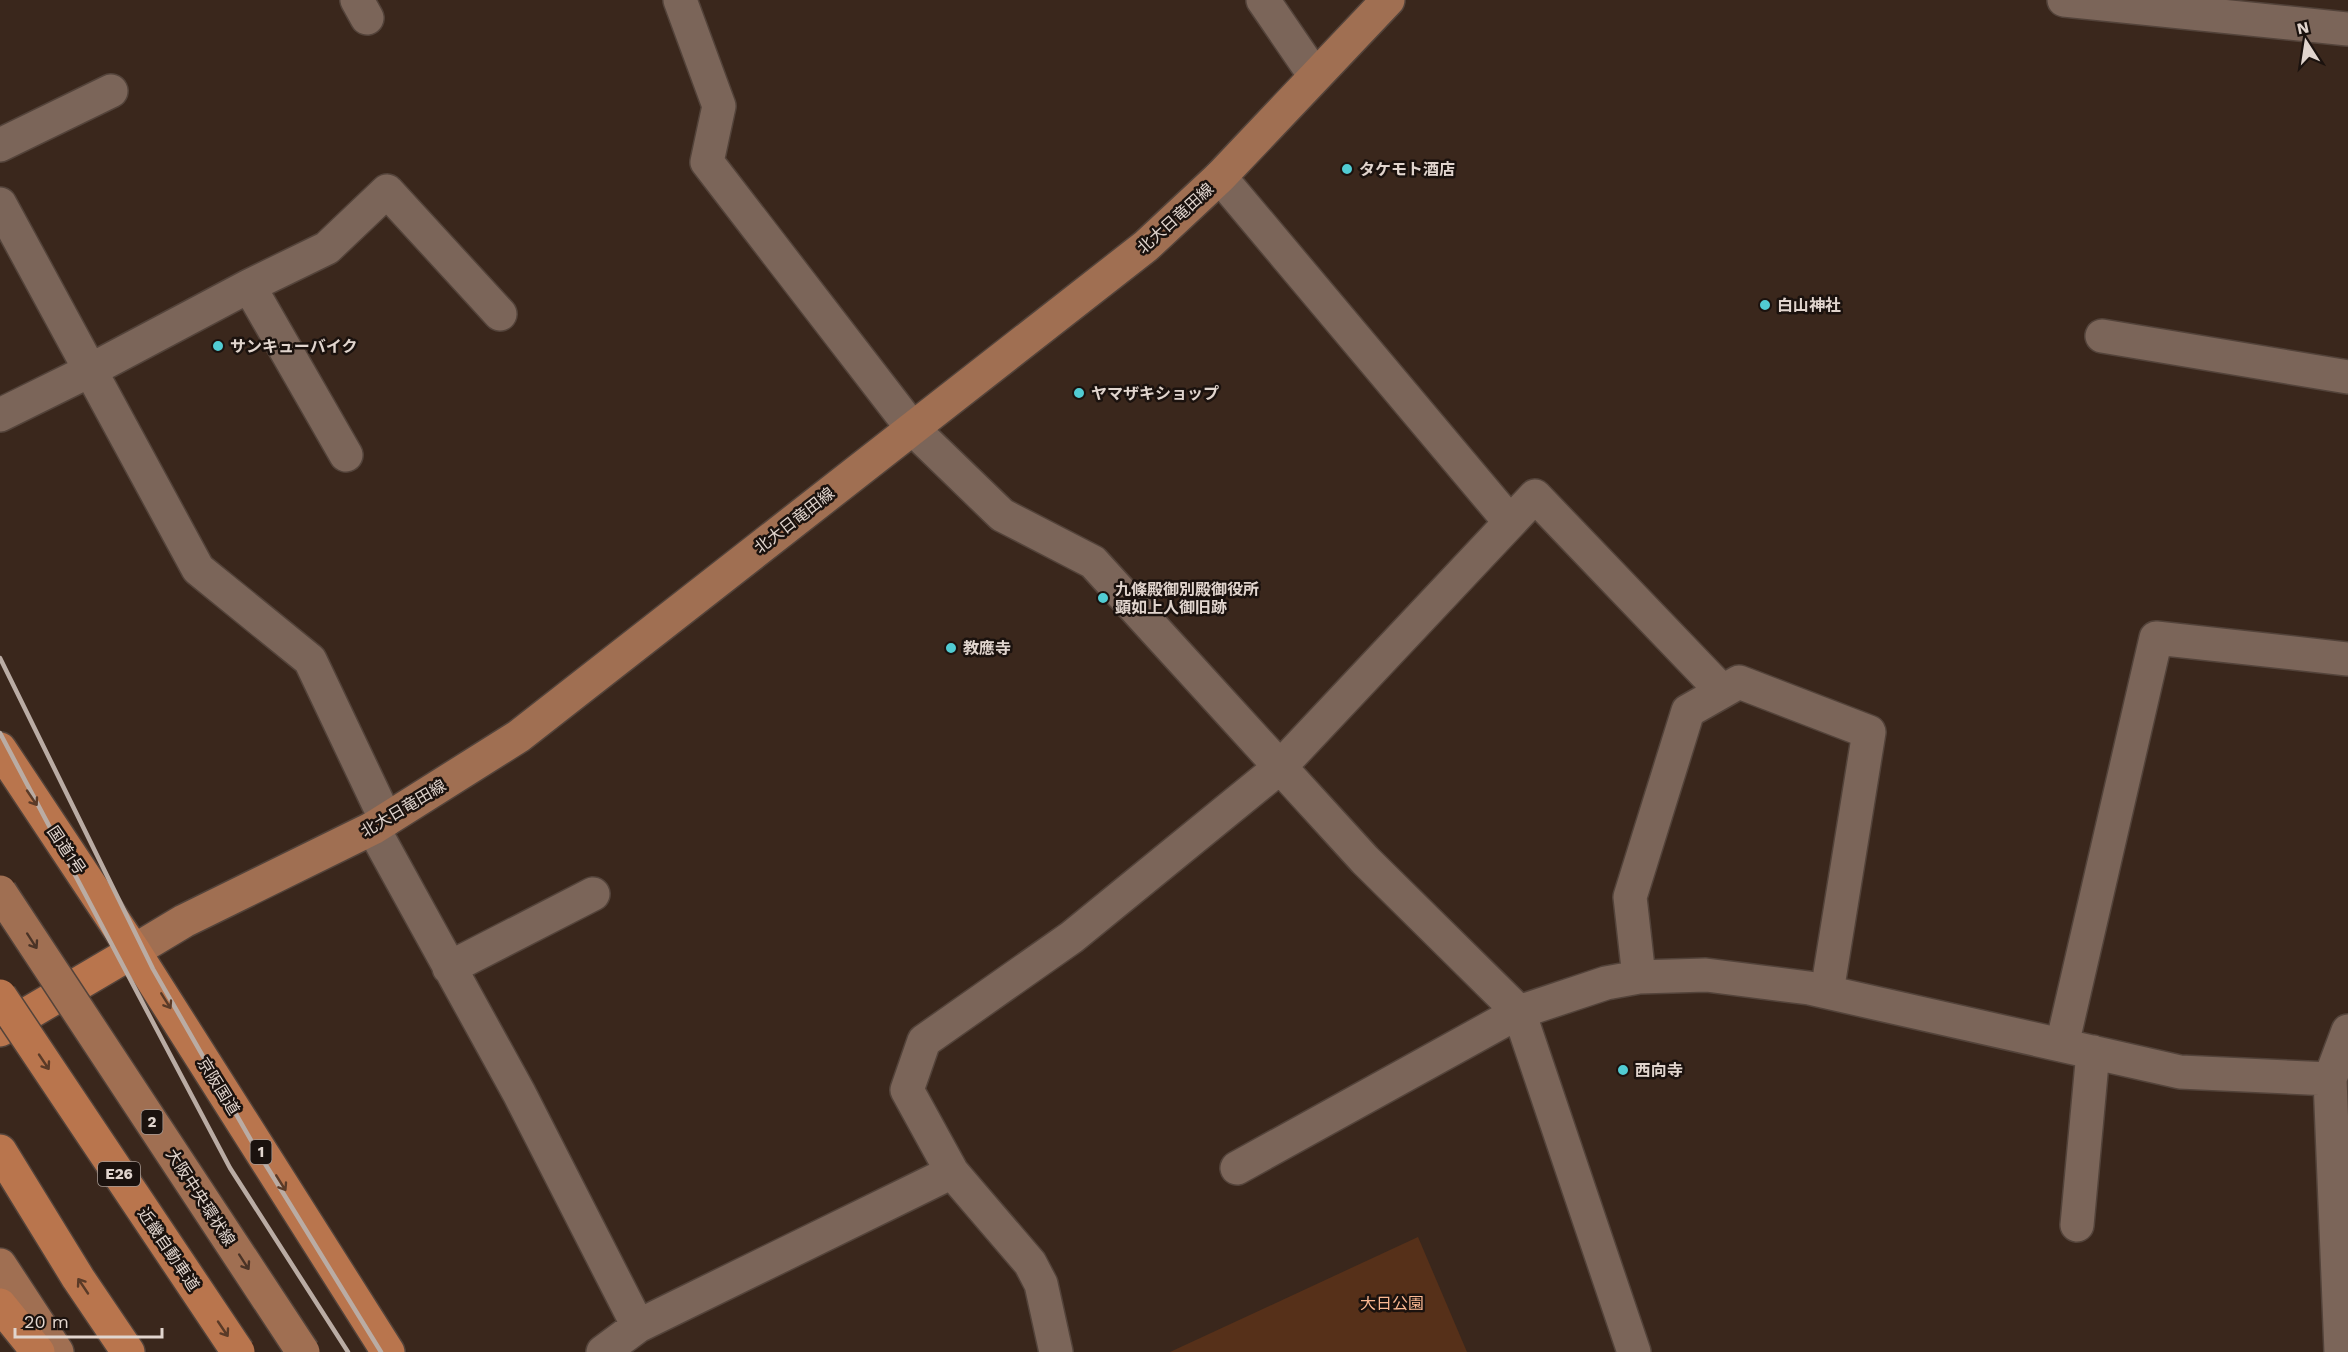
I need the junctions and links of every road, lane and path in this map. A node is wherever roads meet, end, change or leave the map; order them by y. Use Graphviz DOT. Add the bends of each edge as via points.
graph roads {
  1 [pos="680,0"];
  2 [pos="1263,0"];
  3 [pos="1388,0"];
  4 [pos="2064,0"];
  5 [pos="2348,29"];
  6 [pos="1315,76"];
  7 [pos="111,91"];
  8 [pos="0,145"];
  9 [pos="1220,177"];
  10 [pos="0,204"];
  11 [pos="249,286"];
  12 [pos="500,314"];
  13 [pos="2102,336"];
  14 [pos="89,371"];
  15 [pos="2348,377"];
  16 [pos="0,415"];
  17 [pos="912,428"];
  18 [pos="346,455"];
  19 [pos="1510,522"];
  20 [pos="2348,659"];
  21 [pos="1722,691"];
  22 [pos="0,749"];
  23 [pos="1279,768"];
  24 [pos="380,824"];
  25 [pos="0,892"];
  26 [pos="593,894"];
  27 [pos="134,951"];
  28 [pos="449,968"];
  29 [pos="1639,977"];
  30 [pos="1827,992"];
  31 [pos="0,996"];
  32 [pos="1519,1012"];
  33 [pos="0,1030"];
  34 [pos="2348,1031"];
  35 [pos="2077,1049"];
  36 [pos="2330,1079"];
  37 [pos="0,1151"];
  38 [pos="1237,1168"];
  39 [pos="952,1172"];
  40 [pos="2077,1225"];
  41 [pos="0,1265"];
  42 [pos="0,1305"];
  43 [pos="638,1326"];
  44 [pos="38,1352"];
  45 [pos="57,1352"];
  46 [pos="128,1352"];
  47 [pos="238,1352"];
  48 [pos="303,1352"];
  49 [pos="388,1352"];
  50 [pos="603,1352"];
  51 [pos="1056,1352"];
  52 [pos="1634,1352"];
  53 [pos="2341,1352"];
  1 -- 17 [label="street" via="719,106 707,162"];
  2 -- 6 [label="street"];
  3 -- 6 [label="main road, 北大日竜田線"];
  4 -- 5 [label="street"];
  6 -- 9 [label="main road, 北大日竜田線"];
  7 -- 8 [label="street"];
  9 -- 17 [label="main road, 北大日竜田線" via="1146,246"];
  9 -- 19 [label="street"];
  10 -- 14 [label="street"];
  11 -- 12 [label="street" via="327,248 387,191"];
  11 -- 14 [label="street"];
  11 -- 18 [label="street"];
  13 -- 15 [label="street"];
  14 -- 16 [label="street"];
  14 -- 24 [label="street" via="198,569 310,660"];
  17 -- 23 [label="street" via="1002,515 1093,562"];
  17 -- 24 [label="main road, 北大日竜田線" via="519,736"];
  19 -- 21 [label="street" via="1535,496"];
  19 -- 23 [label="street"];
  20 -- 35 [label="street" via="2156,638"];
  21 -- 29 [label="street" via="1688,711 1630,897"];
  21 -- 30 [label="street" via="1739,682 1869,732"];
  22 -- 27 [label="highway, 国道1号 / 1, one-way"];
  23 -- 32 [label="street" via="1365,860"];
  23 -- 39 [label="street" via="1072,937 924,1041 907,1090"];
  24 -- 27 [label="main road, 北大日竜田線" via="184,921"];
  24 -- 28 [label="street"];
  25 -- 48 [label="main road, 大阪中央環状線 / 2, one-way, bridge"];
  26 -- 28 [label="street"];
  27 -- 33 [label="highway"];
  27 -- 49 [label="highway, 京阪国道 / 1, one-way"];
  28 -- 43 [label="street" via="519,1093"];
  29 -- 30 [label="street" via="1706,975"];
  29 -- 32 [label="street" via="1606,983"];
  30 -- 35 [label="street"];
  31 -- 47 [label="highway, 近畿自動車道 / E26, one-way, bridge"];
  32 -- 38 [label="street"];
  32 -- 52 [label="street"];
  34 -- 36 [label="street"];
  35 -- 36 [label="street" via="2180,1072"];
  35 -- 40 [label="street"];
  36 -- 53 [label="street"];
  46 -- 37 [label="highway, one-way"];
  39 -- 43 [label="street"];
  39 -- 51 [label="street" via="1030,1263 1041,1284"];
  41 -- 45 [label="main road"];
  42 -- 44 [label="highway"];
  43 -- 50 [label="street"];
}
